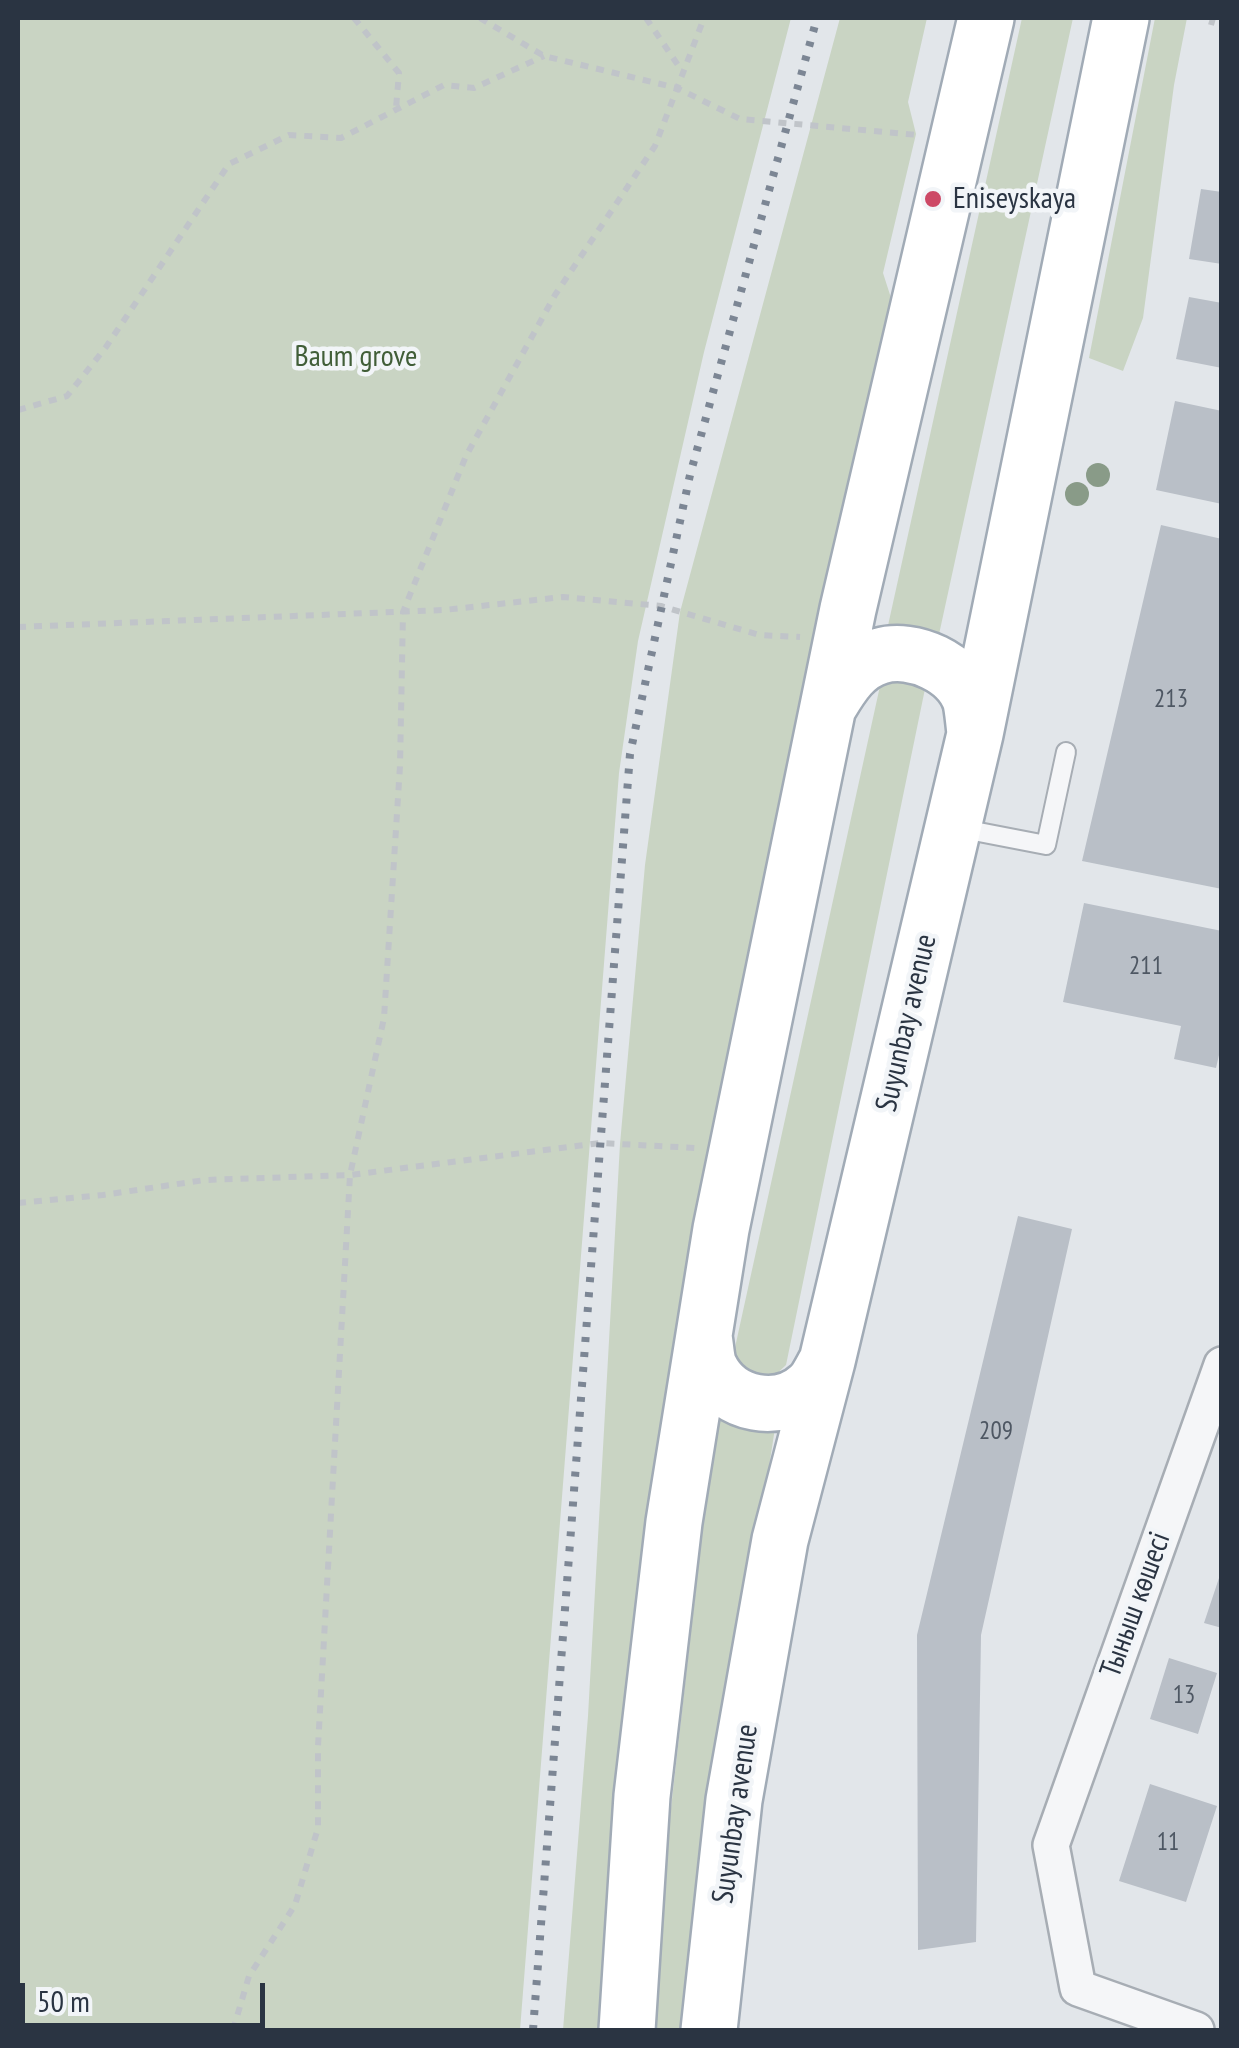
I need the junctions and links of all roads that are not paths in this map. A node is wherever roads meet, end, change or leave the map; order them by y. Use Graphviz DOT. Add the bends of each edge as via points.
graph roads {
  1 [pos="986,18"];
  2 [pos="1121,18"];
  3 [pos="830,704"];
  4 [pos="975,734"];
  5 [pos="1066,752"];
  6 [pos="953,827"];
  7 [pos="704,1338"];
  8 [pos="827,1361"];
  9 [pos="1222,1365"];
  10 [pos="626,2030"];
  11 [pos="710,2030"];
  12 [pos="1196,2030"];
  1 -- 3 [label="main road"];
  2 -- 4 [label="main road, Suyunbay avenue"];
  3 -- 4 [label="main road" via="848,674 880,656 916,655 948,670 970,699"];
  3 -- 7 [label="main road"];
  4 -- 6 [label="main road, Suyunbay avenue"];
  5 -- 6 [label="lane" via="1046,845"];
  6 -- 8 [label="main road, Suyunbay avenue"];
  7 -- 8 [label="main road" via="709,1367 728,1391 755,1404 786,1402 811,1386"];
  7 -- 10 [label="main road" via="674,1522 642,1796"];
  8 -- 11 [label="main road, Suyunbay avenue" via="780,1540 734,1800"];
  9 -- 12 [label="street, Тыныш көшесі" via="1051,1845 1078,1988"];
}
